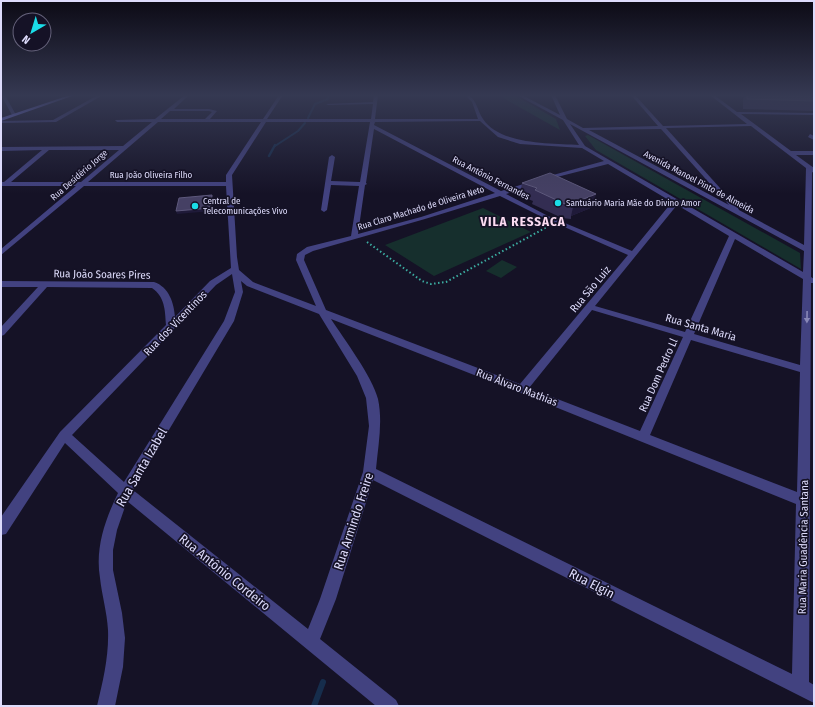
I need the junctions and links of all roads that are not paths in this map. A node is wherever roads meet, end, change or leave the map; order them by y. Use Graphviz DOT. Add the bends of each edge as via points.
graph roads {
  1 [pos="148,128"];
  2 [pos="259,128"];
  3 [pos="371,128"];
  4 [pos="381,128"];
  5 [pos="489,128"];
  6 [pos="623,128"];
  7 [pos="664,128"];
  8 [pos="755,128"];
  9 [pos="582,129"];
  10 [pos="571,130"];
  11 [pos="583,147"];
  12 [pos="124,148"];
  13 [pos="1,149"];
  14 [pos="47,149"];
  15 [pos="789,153"];
  16 [pos="814,153"];
  17 [pos="332,157"];
  18 [pos="608,162"];
  19 [pos="812,169"];
  20 [pos="328,183"];
  21 [pos="83,184"];
  22 [pos="230,184"];
  23 [pos="364,184"];
  24 [pos="2,185"];
  25 [pos="811,189"];
  26 [pos="501,193"];
  27 [pos="676,202"];
  28 [pos="324,210"];
  29 [pos="741,214"];
  30 [pos="733,235"];
  31 [pos="354,237"];
  32 [pos="808,250"];
  33 [pos="1,253"];
  34 [pos="634,254"];
  35 [pos="234,270"];
  36 [pos="811,280"];
  37 [pos="1,284"];
  38 [pos="44,284"];
  39 [pos="590,307"];
  40 [pos="323,313"];
  41 [pos="171,327"];
  42 [pos="1,334"];
  43 [pos="688,335"];
  44 [pos="806,370"];
  45 [pos="522,389"];
  46 [pos="810,418"];
  47 [pos="64,435"];
  48 [pos="643,437"];
  49 [pos="369,472"];
  50 [pos="125,491"];
  51 [pos="804,501"];
  52 [pos="1,529"];
  53 [pos="311,642"];
  54 [pos="800,687"];
  55 [pos="814,694"];
  56 [pos="106,706"];
  57 [pos="390,706"];
  1 -- 12 [label="street, Rua Desidério Jorge"];
  2 -- 22 [label="street" via="232,170"];
  3 -- 23 [label="street"];
  4 -- 26 [label="street, Rua Antônio Fernandes"];
  5 -- 11 [label="street" via="508,139"];
  6 -- 9 [label="street"];
  7 -- 29 [label="street"];
  8 -- 15 [label="street"];
  9 -- 10 [label="street"];
  9 -- 29 [label="street, Avenida Manoel Pinto de Almeida"];
  10 -- 11 [label="street"];
  11 -- 18 [label="street"];
  12 -- 14 [label="street"];
  12 -- 21 [label="street, Rua Desidério Jorge"];
  13 -- 14 [label="street"];
  14 -- 24 [label="street"];
  15 -- 16 [label="street"];
  15 -- 19 [label="street"];
  17 -- 20 [label="street"];
  18 -- 26 [label="street, Rua Claro Machado de Oliveira Neto"];
  18 -- 27 [label="street"];
  19 -- 25 [label="street, Rua Maria Guadência Santana"];
  20 -- 23 [label="street"];
  20 -- 28 [label="street"];
  21 -- 22 [label="street, Rua João Oliveira Filho"];
  21 -- 24 [label="street, Rua João Oliveira Filho"];
  21 -- 33 [label="street, Rua Desidério Jorge"];
  22 -- 35 [label="street"];
  23 -- 31 [label="street"];
  25 -- 32 [label="street, Rua Maria Guadência Santana"];
  26 -- 31 [label="street, Rua Claro Machado de Oliveira Neto"];
  26 -- 34 [label="street, Rua Antônio Fernandes" via="556,222"];
  27 -- 30 [label="street"];
  27 -- 34 [label="street, Rua São Luiz"];
  29 -- 32 [label="street, Avenida Manoel Pinto de Almeida"];
  30 -- 36 [label="street"];
  30 -- 43 [label="street, Rua Dom Pedro Ll"];
  31 -- 40 [label="street, Rua Claro Machado de Oliveira Neto" via="310,249 301,254 300,260"];
  32 -- 36 [label="street, Rua Maria Guadência Santana"];
  34 -- 39 [label="street, Rua São Luiz"];
  35 -- 40 [label="street, Rua Álvaro Mathias" via="250,284"];
  35 -- 41 [label="street, Rua dos Vicentinos" via="213,283"];
  35 -- 50 [label="street, Rua Santa Izabel" via="240,292 229,321"];
  36 -- 44 [label="street, Rua Maria Guadência Santana, one-way"];
  37 -- 38 [label="street, Rua João Soares Pires"];
  38 -- 41 [label="street, Rua João Soares Pires" via="154,285 168,298"];
  38 -- 42 [label="street"];
  39 -- 43 [label="street, Rua Santa Maria"];
  39 -- 45 [label="street, Rua São Luiz"];
  40 -- 45 [label="street, Rua Álvaro Mathias"];
  40 -- 49 [label="street, Rua Armindo Freire" via="362,376 372,398 375,426"];
  41 -- 47 [label="street, Rua dos Vicentinos"];
  43 -- 44 [label="street, Rua Santa Maria"];
  43 -- 48 [label="street, Rua Dom Pedro Ll"];
  44 -- 46 [label="street, Rua Maria Guadência Santana"];
  45 -- 48 [label="street, Rua Álvaro Mathias"];
  46 -- 51 [label="street, Rua Maria Guadência Santana"];
  47 -- 50 [label="street, Rua Antônio Cordeiro"];
  47 -- 52 [label="street, Rua dos Vicentinos"];
  48 -- 51 [label="street, Rua Álvaro Mathias"];
  49 -- 53 [label="street, Rua Armindo Freire" via="328,599"];
  49 -- 54 [label="street, Rua Elgin"];
  50 -- 53 [label="street, Rua Antônio Cordeiro"];
  50 -- 56 [label="street, Rua Santa Izabel" via="107,541 106,570 116,628 114,672"];
  51 -- 54 [label="street, Rua Maria Guadência Santana"];
  53 -- 57 [label="street, Rua Antônio Cordeiro"];
  54 -- 55 [label="street, Rua Elgin"];
}
